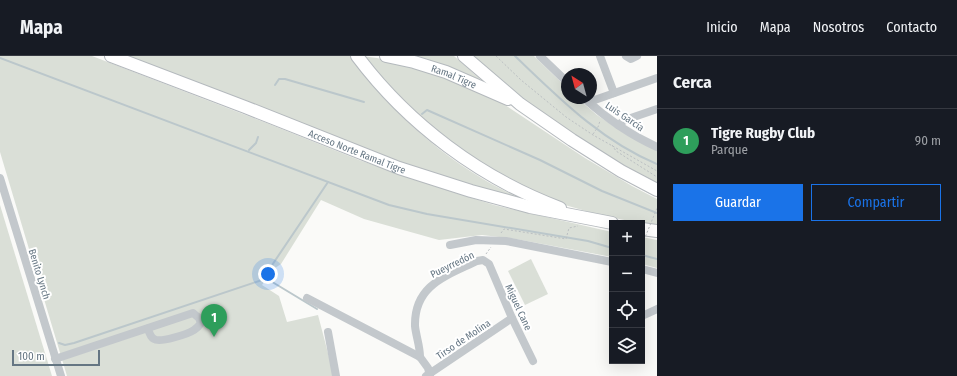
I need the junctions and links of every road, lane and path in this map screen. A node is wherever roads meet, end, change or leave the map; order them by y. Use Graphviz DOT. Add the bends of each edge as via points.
graph roads {
  1 [pos="111,56"];
  2 [pos="357,56"];
  3 [pos="386,56"];
  4 [pos="464,56"];
  5 [pos="496,56"];
  6 [pos="540,56"];
  7 [pos="600,56"];
  8 [pos="626,56"];
  9 [pos="637,56"];
  10 [pos="561,76"];
  11 [pos="657,78"];
  12 [pos="614,93"];
  13 [pos="597,97"];
  14 [pos="520,104"];
  15 [pos="592,104"];
  16 [pos="657,109"];
  17 [pos="618,125"];
  18 [pos="598,127"];
  19 [pos="592,135"];
  20 [pos="612,145"];
  21 [pos="657,147"];
  22 [pos="657,171"];
  23 [pos="657,177"];
  24 [pos="0,178"];
  25 [pos="657,190"];
  26 [pos="657,208"];
  27 [pos="609,222"];
  28 [pos="609,222"];
  29 [pos="657,231"];
  30 [pos="645,232"];
  31 [pos="567,235"];
  32 [pos="645,235"];
  33 [pos="566,239"];
  34 [pos="450,245"];
  35 [pos="486,261"];
  36 [pos="609,261"];
  37 [pos="645,270"];
  38 [pos="657,273"];
  39 [pos="307,298"];
  40 [pos="657,310"];
  41 [pos="645,315"];
  42 [pos="512,318"];
  43 [pos="148,328"];
  44 [pos="328,332"];
  45 [pos="420,357"];
  46 [pos="55,359"];
  47 [pos="534,361"];
  48 [pos="428,375"];
  49 [pos="61,376"];
  50 [pos="336,376"];
  1 -- 27 [label="highway, Acceso Norte Ramal Tigre" via="399,168 530,207"];
  2 -- 28 [label="highway" via="390,95 417,121 476,166 538,200"];
  3 -- 14 [label="highway, Ramal Tigre" via="446,72"];
  4 -- 14 [label="highway"];
  5 -- 19 [label="path" via="566,117"];
  6 -- 10 [label="street"];
  7 -- 12 [label="street"];
  8 -- 9 [label="street" via="631,59"];
  11 -- 12 [label="street"];
  12 -- 13 [label="street"];
  14 -- 25 [label="highway" via="595,155"];
  15 -- 17 [label="street, Luis García"];
  16 -- 17 [label="street"];
  17 -- 21 [label="street, Luis García"];
  18 -- 19 [label="path"];
  19 -- 20 [label="path"];
  20 -- 22 [label="path"];
  20 -- 23 [label="path" via="616,151"];
  24 -- 46 [label="street, Benito Lynch"];
  26 -- 30 [label="path, bridge"];
  29 -- 32 [label="highway"];
  31 -- 33 [label="path"];
  34 -- 36 [label="street" via="476,240 506,241"];
  35 -- 42 [label="street, Miguel Cane"];
  35 -- 45 [label="street, Pueyrredón" via="477,261 439,279 426,292 416,311 415,328"];
  37 -- 38 [label="street"];
  39 -- 45 [label="street"];
  40 -- 41 [label="street"];
  42 -- 47 [label="street, Miguel Cane"];
  42 -- 48 [label="street, Tirso de Molina"];
  43 -- 43 [label="street" via="193,313 201,323 191,332 161,340 155,340"];
  43 -- 46 [label="street"];
  44 -- 50 [label="street"];
  45 -- 48 [label="street, Pueyrredón" via="424,361"];
  46 -- 49 [label="street, Benito Lynch"];
}
